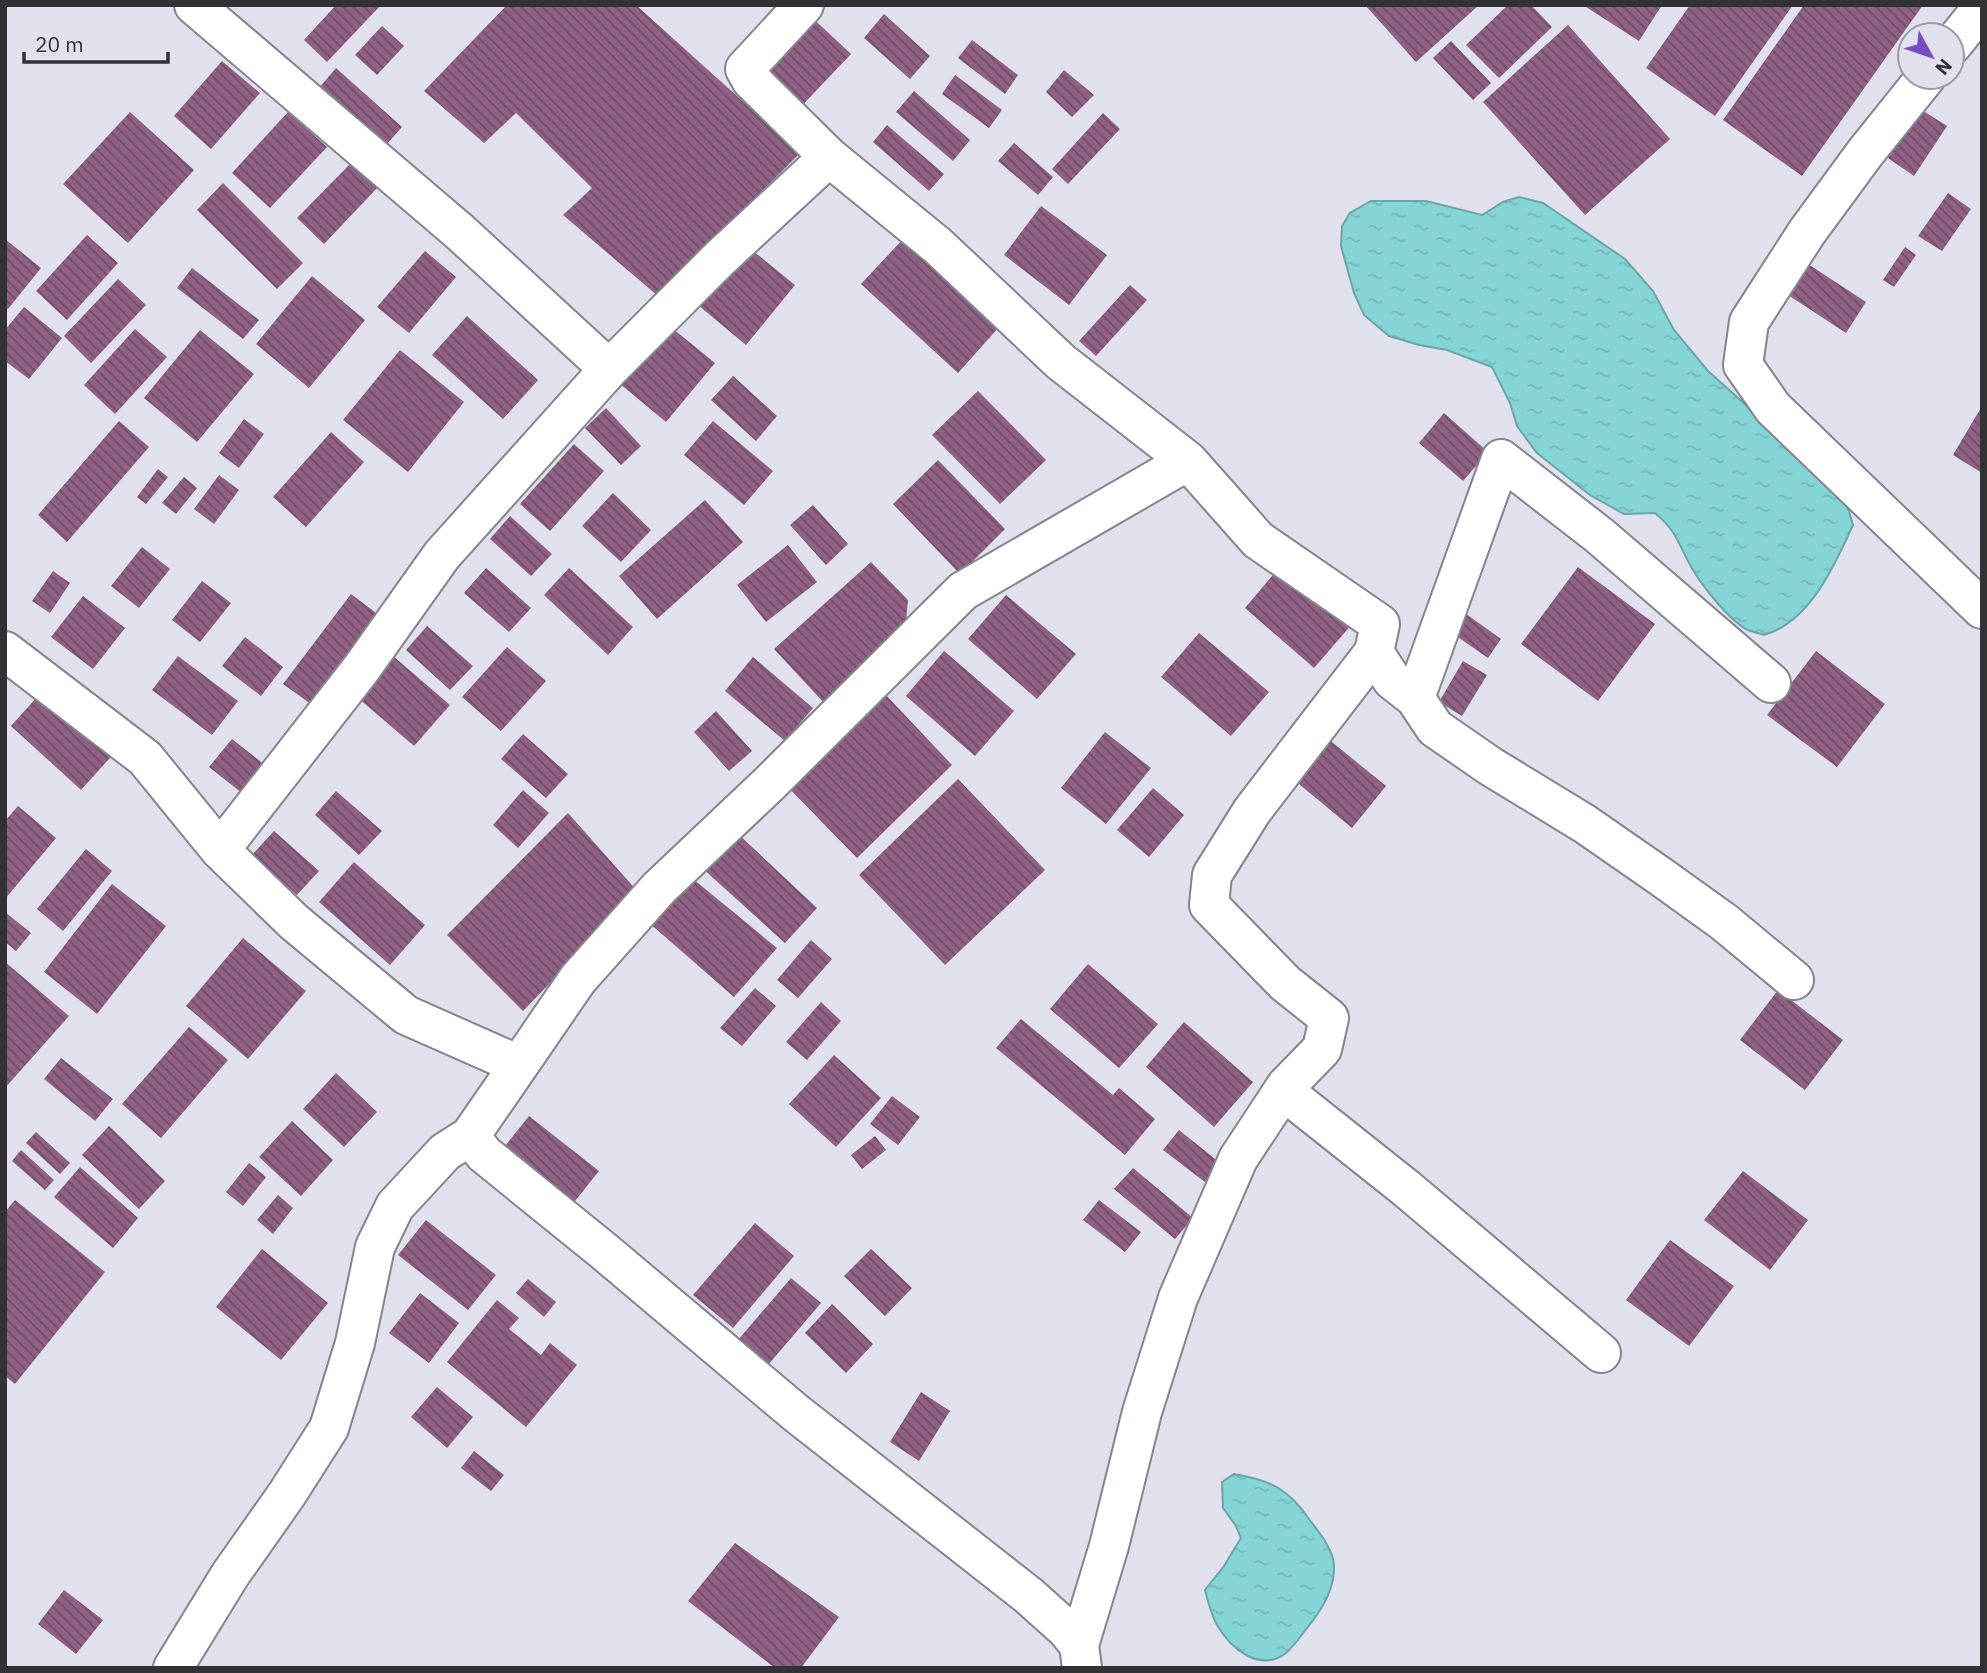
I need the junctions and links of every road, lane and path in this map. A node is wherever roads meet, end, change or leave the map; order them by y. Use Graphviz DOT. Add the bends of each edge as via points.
graph roads {
  1 [pos="194,5"];
  2 [pos="804,5"];
  3 [pos="1982,8"];
  4 [pos="1966,28"];
  5 [pos="1915,91"];
  6 [pos="829,157"];
  7 [pos="609,369"];
  8 [pos="1188,461"];
  9 [pos="1982,609"];
  10 [pos="5,651"];
  11 [pos="1374,652"];
  12 [pos="1771,683"];
  13 [pos="1415,698"];
  14 [pos="220,850"];
  15 [pos="1794,979"];
  16 [pos="519,1065"];
  17 [pos="1286,1086"];
  18 [pos="470,1136"];
  19 [pos="1601,1353"];
  20 [pos="1081,1656"];
  21 [pos="173,1668"];
  1 -- 7 [label="street" via="460,232"];
  2 -- 6 [label="street" via="745,69"];
  3 -- 4 [label="street"];
  5 -- 9 [label="street" via="1807,232 1749,322 1743,365 1773,408"];
  6 -- 7 [label="street"];
  6 -- 8 [label="street" via="939,246 1061,362"];
  7 -- 14 [label="street" via="442,555 361,669"];
  8 -- 11 [label="street" via="1258,540 1380,624"];
  8 -- 16 [label="street" via="963,591 659,888 578,979"];
  10 -- 14 [label="street" via="145,758"];
  11 -- 13 [label="street" via="1392,680"];
  11 -- 17 [label="street" via="1252,811 1212,875 1209,905 1285,983 1329,1018 1322,1049"];
  12 -- 13 [label="street" via="1600,536 1500,459"];
  13 -- 15 [label="street" via="1435,728 1660,876"];
  14 -- 16 [label="street" via="293,922 406,1015"];
  16 -- 18 [label="street"];
  17 -- 19 [label="street" via="1290,1096"];
  17 -- 20 [label="street" via="1238,1159 1178,1298 1142,1412"];
  18 -- 20 [label="street" via="484,1154 796,1413 1028,1595 1066,1629"];
  18 -- 21 [label="street" via="445,1152 395,1206 374,1247 355,1343 329,1428"];
}
